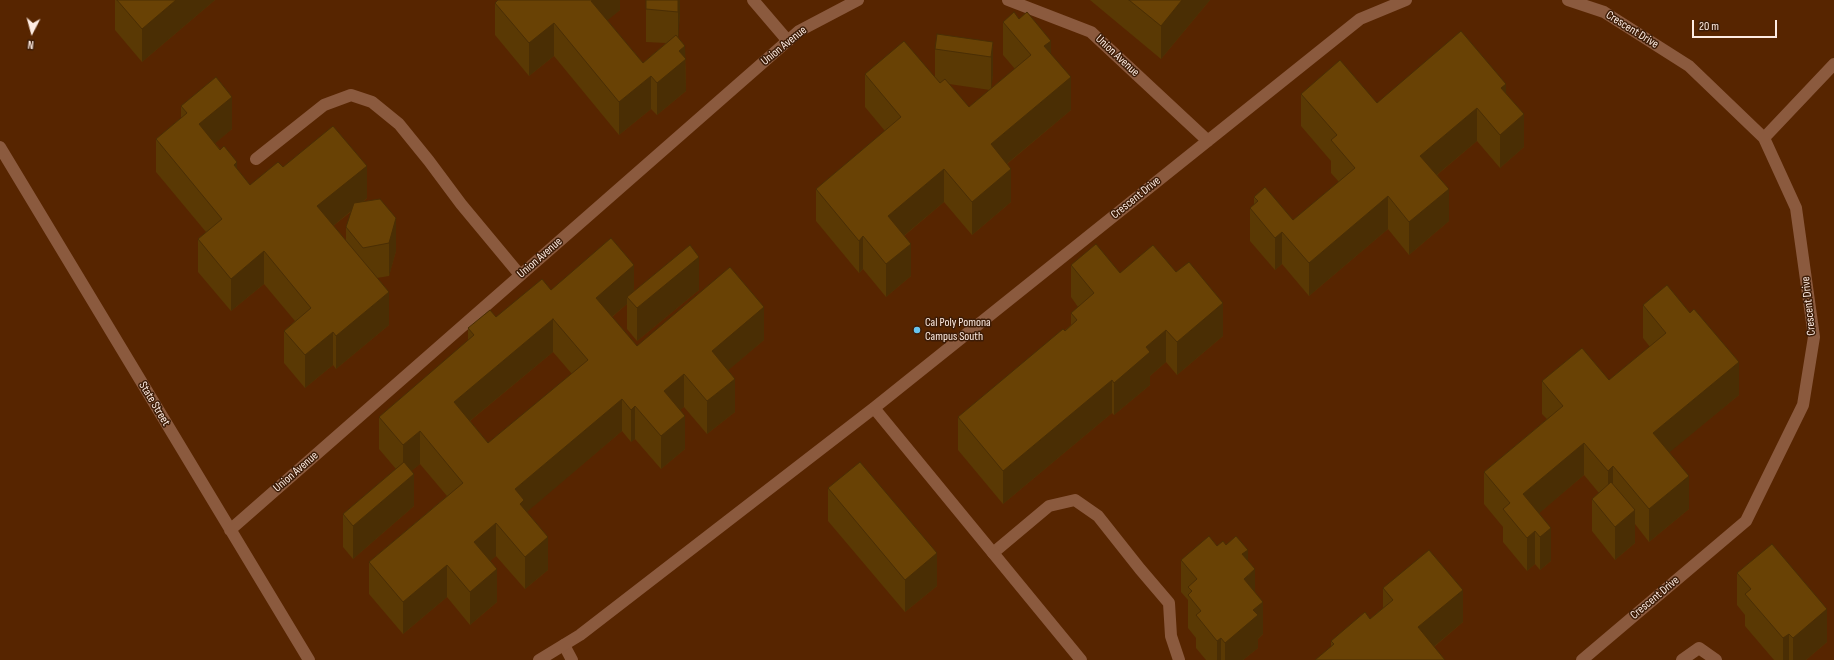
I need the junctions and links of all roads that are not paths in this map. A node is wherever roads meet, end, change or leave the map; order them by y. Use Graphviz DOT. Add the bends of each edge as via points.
graph roads {
  1 [pos="753,0"];
  2 [pos="858,0"];
  3 [pos="1008,0"];
  4 [pos="1406,0"];
  5 [pos="1568,0"];
  6 [pos="788,41"];
  7 [pos="1834,64"];
  8 [pos="1764,138"];
  9 [pos="1208,141"];
  10 [pos="0,147"];
  11 [pos="256,159"];
  12 [pos="520,276"];
  13 [pos="874,408"];
  14 [pos="230,530"];
  15 [pos="992,553"];
  16 [pos="564,645"];
  17 [pos="309,660"];
  18 [pos="539,660"];
  19 [pos="572,660"];
  20 [pos="1081,660"];
  21 [pos="1179,660"];
  22 [pos="1582,660"];
  23 [pos="1682,660"];
  24 [pos="1716,660"];
  1 -- 6 [label="street"];
  2 -- 6 [label="street, Union Avenue" via="799,31"];
  3 -- 9 [label="street, Union Avenue" via="1091,32"];
  4 -- 9 [label="street, Crescent Drive" via="1360,19"];
  5 -- 8 [label="street, Crescent Drive" via="1604,12 1689,66"];
  6 -- 12 [label="street, Union Avenue"];
  7 -- 8 [label="street"];
  8 -- 22 [label="street, Crescent Drive" via="1796,208 1814,337 1803,405 1746,521"];
  9 -- 13 [label="street, Crescent Drive"];
  10 -- 14 [label="street, State Street"];
  11 -- 12 [label="street" via="324,105 351,95 372,102 400,124"];
  12 -- 14 [label="street, Union Avenue"];
  13 -- 15 [label="street"];
  13 -- 16 [label="street, Crescent Drive" via="580,636"];
  14 -- 17 [label="street, State Street"];
  15 -- 20 [label="street"];
  15 -- 21 [label="street" via="1049,506 1075,500 1098,516 1169,603 1171,636"];
  16 -- 18 [label="street, Crescent Drive"];
  16 -- 19 [label="street"];
  23 -- 24 [label="street" via="1699,648"];
}
